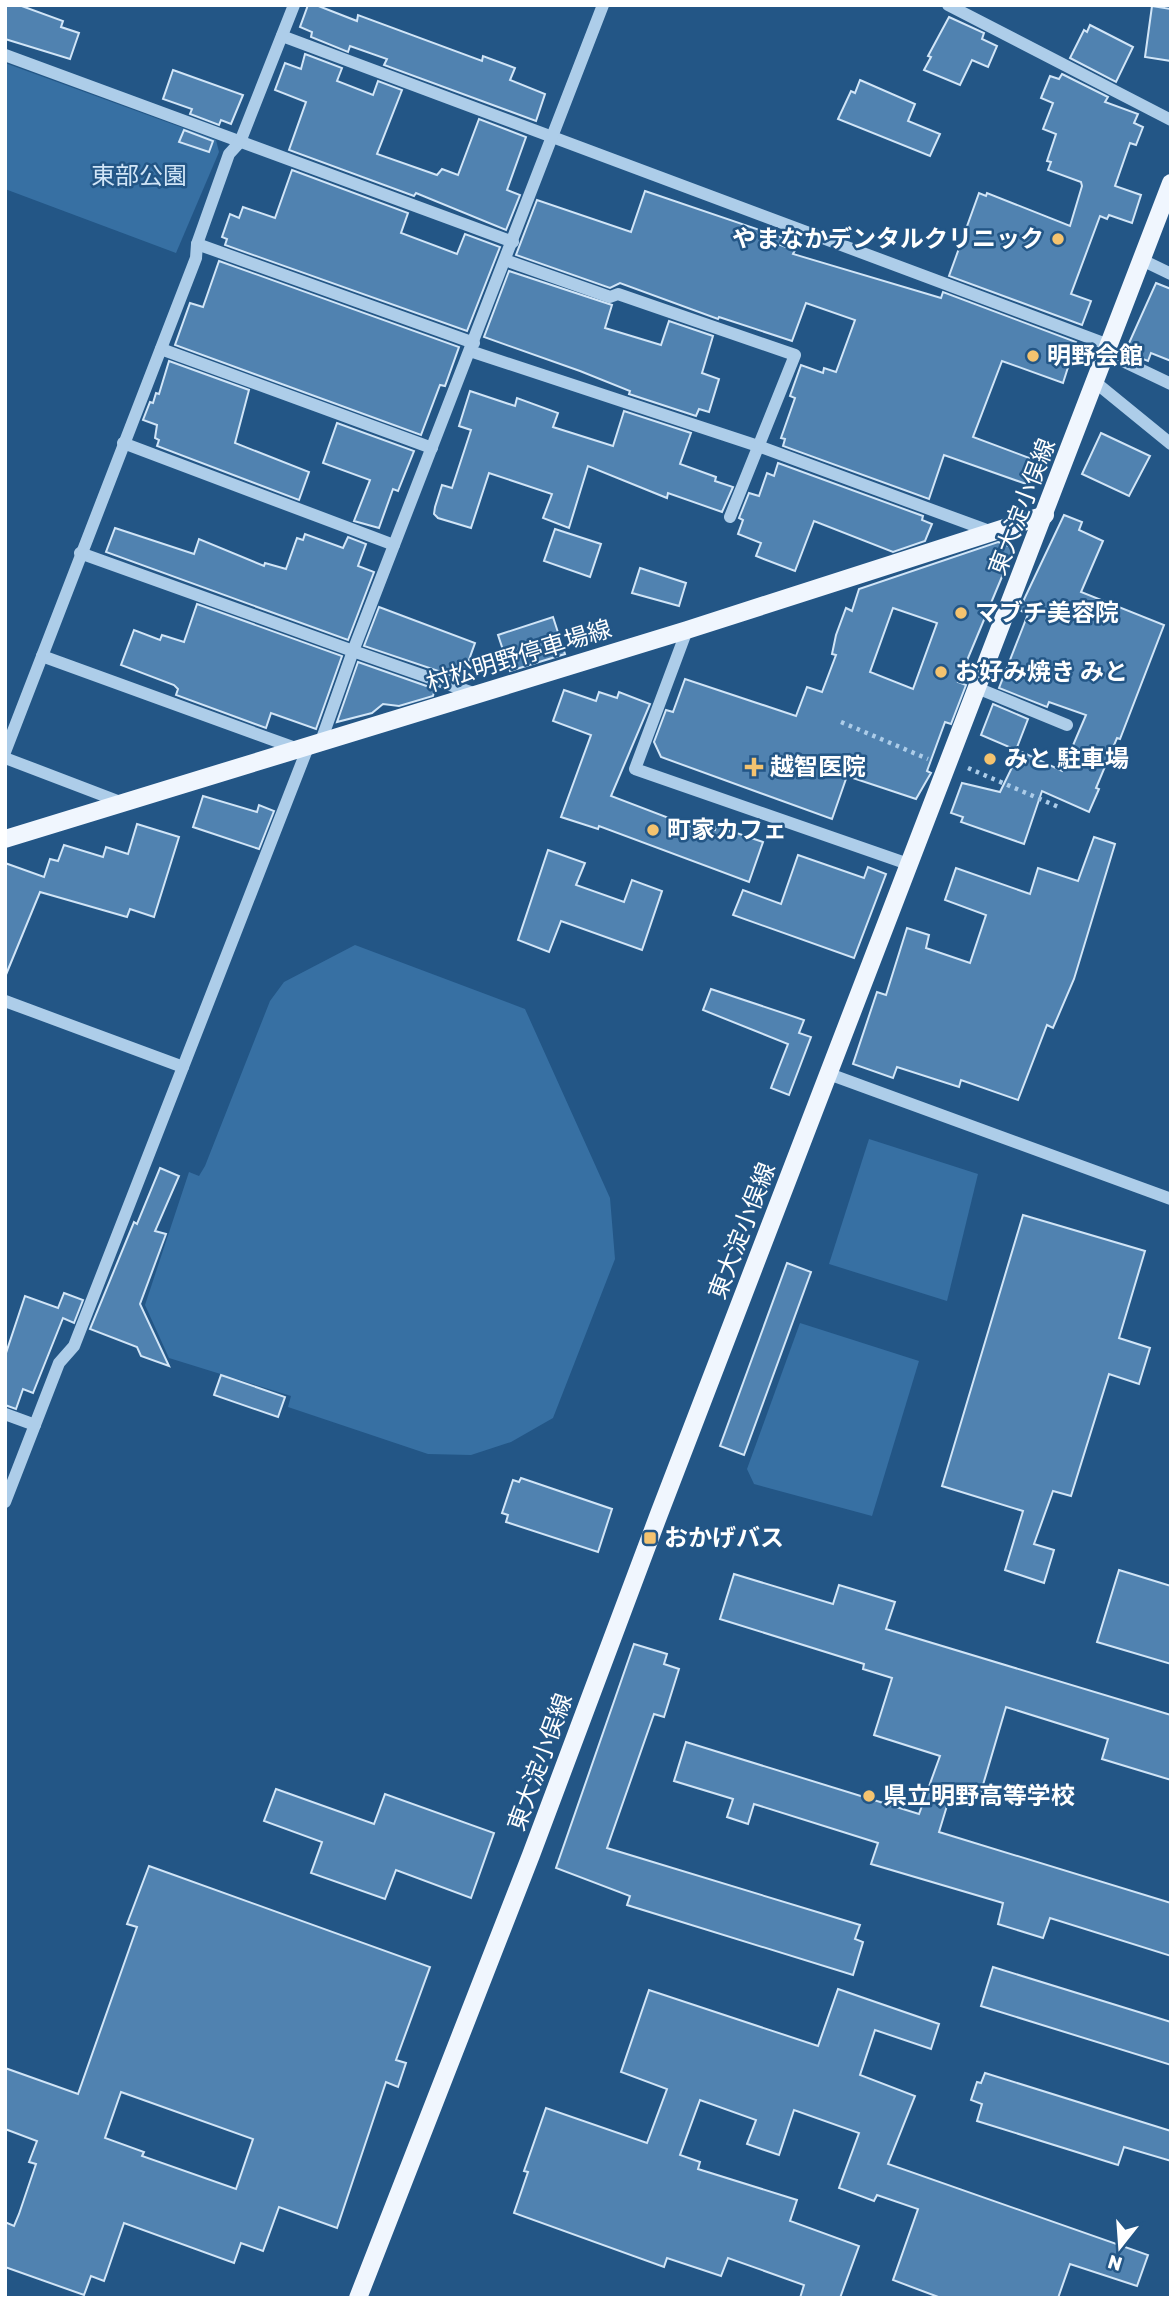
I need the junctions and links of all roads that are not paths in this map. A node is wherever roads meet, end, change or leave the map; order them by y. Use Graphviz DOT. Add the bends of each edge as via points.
graph roads {
  1 [pos="293,5"];
  2 [pos="603,5"];
  3 [pos="948,5"];
  4 [pos="282,36"];
  5 [pos="5,55"];
  6 [pos="1171,120"];
  7 [pos="552,140"];
  8 [pos="240,142"];
  9 [pos="1171,183"];
  10 [pos="513,242"];
  11 [pos="197,244"];
  12 [pos="506,260"];
  13 [pos="1142,260"];
  14 [pos="1171,274"];
  15 [pos="472,347"];
  16 [pos="161,349"];
  17 [pos="1108,349"];
  18 [pos="1095,382"];
  19 [pos="1171,384"];
  20 [pos="124,443"];
  21 [pos="1171,443"];
  22 [pos="758,446"];
  23 [pos="432,447"];
  24 [pos="1045,515"];
  25 [pos="730,517"];
  26 [pos="993,532"];
  27 [pos="394,545"];
  28 [pos="80,553"];
  29 [pos="687,630"];
  30 [pos="353,651"];
  31 [pos="42,656"];
  32 [pos="977,688"];
  33 [pos="477,694"];
  34 [pos="1067,724"];
  35 [pos="309,747"];
  36 [pos="5,752"];
  37 [pos="5,758"];
  38 [pos="124,803"];
  39 [pos="5,839"];
  40 [pos="911,865"];
  41 [pos="5,1001"];
  42 [pos="183,1068"];
  43 [pos="829,1074"];
  44 [pos="1171,1199"];
  45 [pos="5,1414"];
  46 [pos="35,1425"];
  47 [pos="5,1502"];
  48 [pos="358,2298"];
  1 -- 4 [label="street"];
  2 -- 7 [label="street"];
  3 -- 6 [label="street"];
  4 -- 7 [label="street"];
  4 -- 8 [label="street"];
  5 -- 8 [label="street"];
  7 -- 10 [label="street"];
  7 -- 17 [label="street"];
  8 -- 10 [label="street"];
  8 -- 11 [label="street" via="229,154"];
  9 -- 13 [label="main road, 東大淀小俣線"];
  10 -- 12 [label="street"];
  11 -- 15 [label="street"];
  11 -- 16 [label="street" via="196,258"];
  12 -- 15 [label="street"];
  12 -- 22 [label="street" via="795,355"];
  13 -- 14 [label="street"];
  13 -- 17 [label="main road, 東大淀小俣線"];
  15 -- 22 [label="street"];
  15 -- 23 [label="street"];
  16 -- 20 [label="street"];
  16 -- 23 [label="street"];
  17 -- 18 [label="main road, 東大淀小俣線"];
  17 -- 19 [label="street"];
  18 -- 21 [label="street"];
  18 -- 24 [label="main road, 東大淀小俣線"];
  20 -- 27 [label="street"];
  20 -- 28 [label="street"];
  22 -- 25 [label="street"];
  22 -- 26 [label="street"];
  23 -- 27 [label="street"];
  24 -- 26 [label="main road, 村松明野停車場線"];
  24 -- 32 [label="main road, 東大淀小俣線"];
  26 -- 29 [label="main road, 村松明野停車場線"];
  27 -- 30 [label="street"];
  28 -- 30 [label="street"];
  28 -- 31 [label="street"];
  29 -- 33 [label="main road, 村松明野停車場線"];
  29 -- 40 [label="street" via="635,769"];
  30 -- 33 [label="street"];
  30 -- 35 [label="street"];
  31 -- 35 [label="street"];
  31 -- 36 [label="street"];
  32 -- 34 [label="street"];
  32 -- 40 [label="main road, 東大淀小俣線"];
  33 -- 35 [label="main road, 村松明野停車場線"];
  35 -- 38 [label="main road, 村松明野停車場線"];
  35 -- 42 [label="street"];
  37 -- 38 [label="street"];
  38 -- 39 [label="main road, 村松明野停車場線"];
  40 -- 43 [label="main road, 東大淀小俣線"];
  41 -- 42 [label="street"];
  42 -- 46 [label="street" via="74,1346 59,1363"];
  43 -- 44 [label="street"];
  43 -- 48 [label="main road, 東大淀小俣線"];
  45 -- 46 [label="street"];
  46 -- 47 [label="street"];
}
